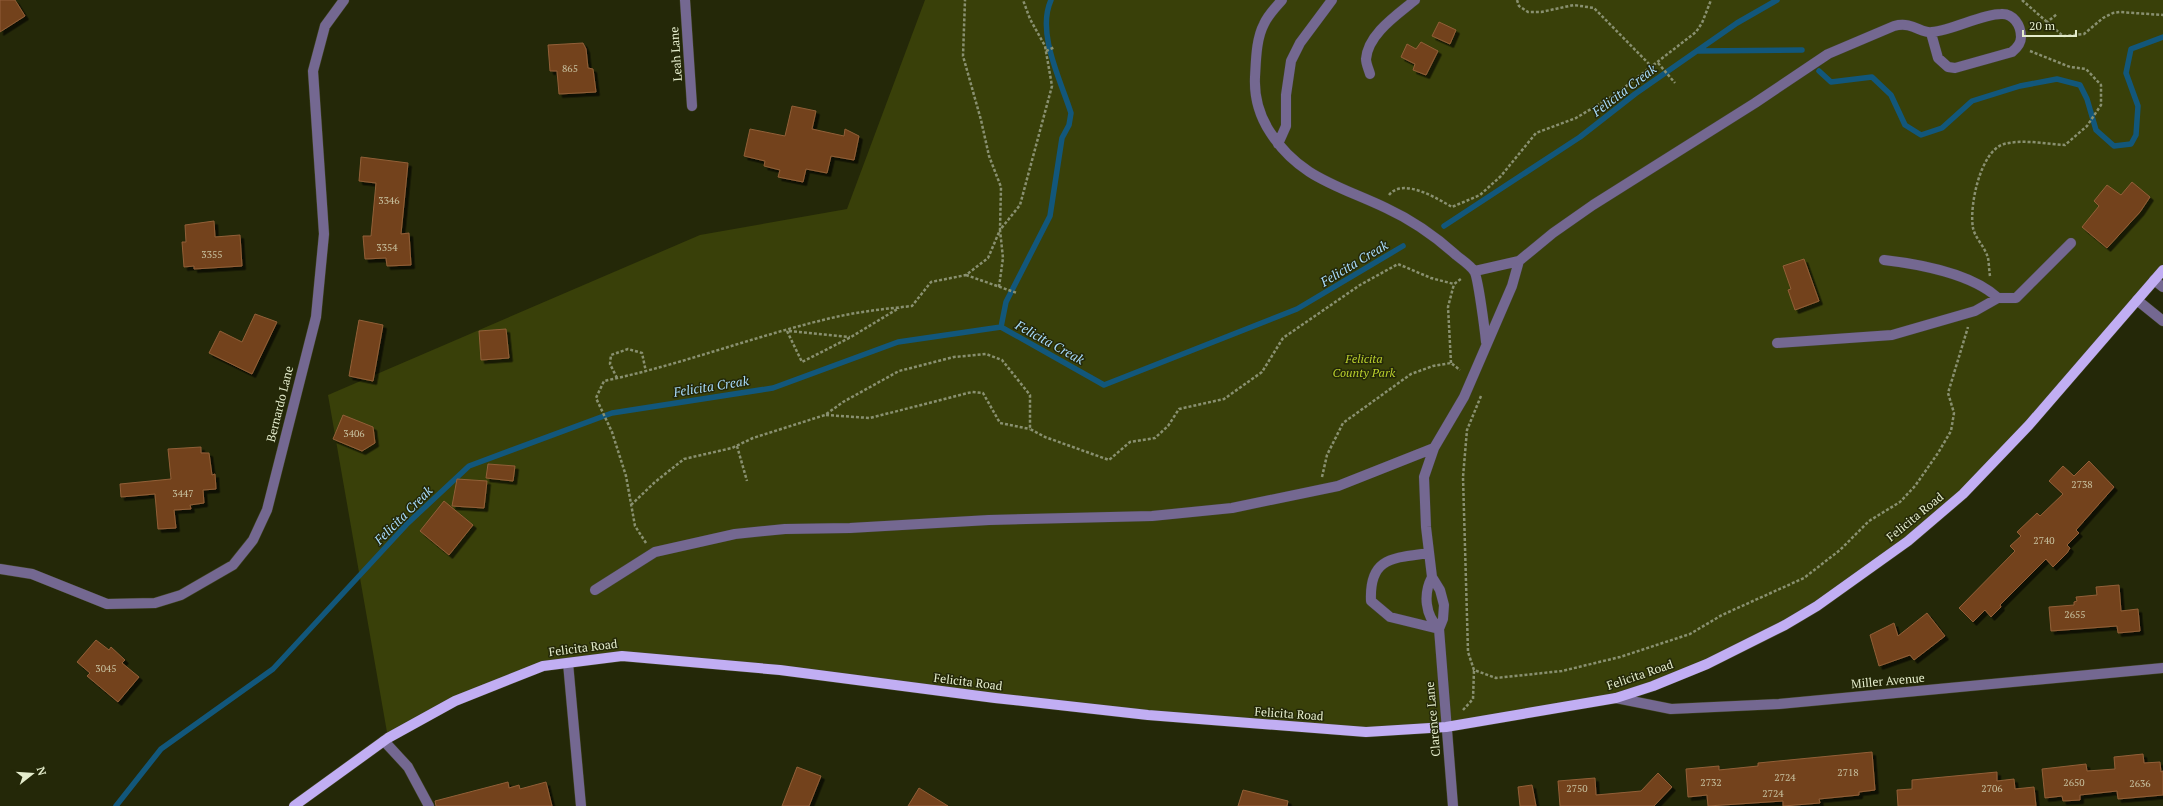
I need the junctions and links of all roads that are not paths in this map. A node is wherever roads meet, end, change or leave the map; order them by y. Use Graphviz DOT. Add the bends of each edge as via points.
graph roads {
  1 [pos="344,0"];
  2 [pos="685,0"];
  3 [pos="1269,0"];
  4 [pos="1332,0"];
  5 [pos="1415,0"];
  6 [pos="1280,3"];
  7 [pos="1931,33"];
  8 [pos="1370,74"];
  9 [pos="692,106"];
  10 [pos="1278,144"];
  11 [pos="2070,243"];
  12 [pos="1884,260"];
  13 [pos="1519,262"];
  14 [pos="1474,270"];
  15 [pos="2163,270"];
  16 [pos="2154,280"];
  17 [pos="2163,287"];
  18 [pos="1998,298"];
  19 [pos="2137,300"];
  20 [pos="2163,321"];
  21 [pos="1486,342"];
  22 [pos="1777,343"];
  23 [pos="1434,448"];
  24 [pos="1429,554"];
  25 [pos="0,570"];
  26 [pos="1432,577"];
  27 [pos="595,590"];
  28 [pos="1439,629"];
  29 [pos="568,663"];
  30 [pos="2163,668"];
  31 [pos="1616,698"];
  32 [pos="1446,727"];
  33 [pos="384,741"];
  34 [pos="294,806"];
  35 [pos="429,806"];
  36 [pos="581,806"];
  37 [pos="1454,806"];
  1 -- 25 [label="street, Bernardo Lane" via="325,26 313,71 324,234 316,317 267,510 253,540 232,565 181,595 155,603 107,604 32,574"];
  2 -- 9 [label="street, Leah Lane"];
  3 -- 6 [label="street"];
  4 -- 10 [label="street" via="1300,44 1292,62 1286,95 1286,126"];
  5 -- 8 [label="street" via="1374,38 1368,48 1366,61"];
  6 -- 10 [label="street" via="1264,24 1255,83 1256,102 1263,120"];
  7 -- 7 [label="street" via="2001,14 2009,15 2018,24 2021,38 2012,52 1955,68 1948,67 1938,58"];
  7 -- 13 [label="street" via="1912,25 1902,24 1828,54 1594,205 1553,233"];
  10 -- 14 [label="street" via="1291,160 1308,172 1415,223 1441,241"];
  11 -- 18 [label="street" via="2016,298"];
  12 -- 18 [label="street" via="1914,263 1965,279 1988,289"];
  13 -- 14 [label="street"];
  13 -- 21 [label="street, Clarence Lane" via="1512,286"];
  14 -- 21 [label="street"];
  15 -- 16 [label="main road, Felicita Road"];
  16 -- 17 [label="street"];
  16 -- 19 [label="main road, Felicita Road"];
  18 -- 22 [label="street" via="1975,311 1892,335"];
  19 -- 20 [label="street"];
  19 -- 31 [label="main road, Felicita Road" via="2029,425 1963,494 1908,541 1817,606 1785,625 1707,664"];
  21 -- 23 [label="street, Clarence Lane" via="1464,397"];
  23 -- 24 [label="street, Clarence Lane" via="1424,477"];
  23 -- 27 [label="street" via="1367,475 1326,488 1232,508 1152,516 786,529 735,534 652,553"];
  24 -- 26 [label="street, Clarence Lane"];
  24 -- 28 [label="street" via="1404,556 1383,563 1370,584 1371,601 1390,616"];
  26 -- 28 [label="street, Clarence Lane" via="1440,590 1444,605"];
  26 -- 28 [label="street, Clarence Lane" via="1426,587 1428,608 1432,622"];
  28 -- 32 [label="street, Clarence Lane"];
  29 -- 32 [label="main road, Felicita Road" via="622,656 780,670 1148,716 1303,728 1366,732"];
  29 -- 33 [label="main road, Felicita Road" via="543,666 455,701"];
  29 -- 36 [label="street"];
  30 -- 31 [label="street, Miller Avenue" via="1779,704 1671,709"];
  31 -- 32 [label="main road, Felicita Road"];
  32 -- 37 [label="street, Clarence Lane"];
  33 -- 34 [label="main road, Felicita Road"];
  33 -- 35 [label="street" via="408,767"];
}
